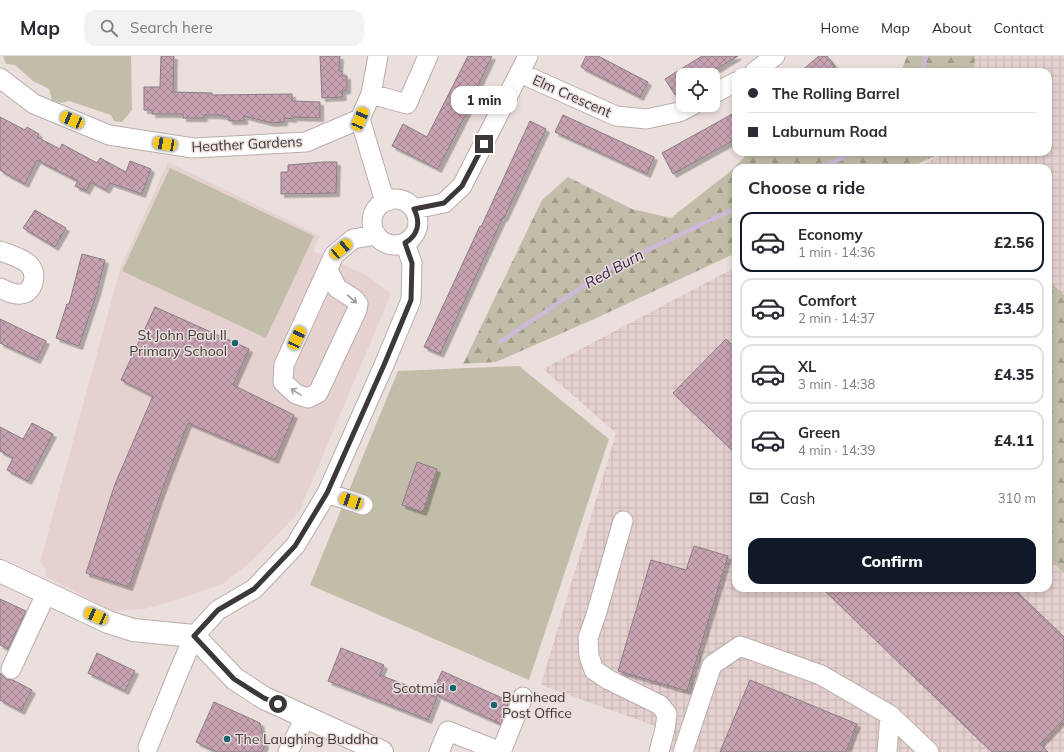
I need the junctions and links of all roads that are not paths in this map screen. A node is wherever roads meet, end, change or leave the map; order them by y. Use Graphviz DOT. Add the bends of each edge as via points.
graph roads {
  1 [pos="378,56"];
  2 [pos="428,56"];
  3 [pos="775,56"];
  4 [pos="524,64"];
  5 [pos="759,68"];
  6 [pos="0,78"];
  7 [pos="732,84"];
  8 [pos="720,90"];
  9 [pos="371,94"];
  10 [pos="679,112"];
  11 [pos="360,119"];
  12 [pos="388,201"];
  13 [pos="414,209"];
  14 [pos="376,235"];
  15 [pos="405,243"];
  16 [pos="0,251"];
  17 [pos="328,270"];
  18 [pos="0,288"];
  19 [pos="327,493"];
  20 [pos="364,505"];
  21 [pos="623,521"];
  22 [pos="0,571"];
  23 [pos="46,594"];
  24 [pos="194,636"];
  25 [pos="11,669"];
  26 [pos="523,698"];
  27 [pos="890,715"];
  28 [pos="306,716"];
  29 [pos="148,747"];
  30 [pos="288,752"];
  31 [pos="382,752"];
  32 [pos="438,752"];
  33 [pos="501,752"];
  34 [pos="659,752"];
  35 [pos="683,752"];
  36 [pos="887,752"];
  37 [pos="929,752"];
  1 -- 9 [label="street"];
  2 -- 9 [label="street" via="407,104"];
  3 -- 5 [label="street"];
  4 -- 10 [label="street, Elm Crescent" via="616,116 646,119"];
  4 -- 13 [label="street" via="462,186 444,203"];
  6 -- 11 [label="street, Heather Gardens" via="34,104 109,135 193,148 306,142"];
  7 -- 8 [label="street"];
  9 -- 11 [label="street"];
  11 -- 12 [label="street" via="382,192"];
  12 -- 13 [label="street" via="402,201"];
  12 -- 14 [label="street" via="377,209 374,215 372,222"];
  13 -- 15 [label="street" via="417,228"];
  14 -- 15 [label="street" via="392,245"];
  14 -- 17 [label="street" via="353,239 334,255"];
  15 -- 19 [label="street" via="412,263 411,300"];
  16 -- 18 [label="street" via="19,258 30,266 34,275 29,290 22,294 13,294"];
  17 -- 17 [label="street, one-way" via="337,288 354,299 358,304 358,310 318,392 308,398 296,394 283,382 284,365"];
  19 -- 20 [label="street"];
  19 -- 24 [label="street" via="295,546 254,589 218,610"];
  21 -- 34 [label="street" via="588,638 589,656 594,670 660,705 667,714 666,729"];
  22 -- 23 [label="main road"];
  23 -- 24 [label="main road" via="108,622 133,630"];
  23 -- 25 [label="street"];
  24 -- 28 [label="main road" via="234,679 264,698"];
  24 -- 29 [label="street"];
  26 -- 33 [label="street"];
  27 -- 35 [label="street" via="821,675 740,646 712,665"];
  27 -- 36 [label="street"];
  27 -- 37 [label="street"];
  28 -- 30 [label="street"];
  28 -- 31 [label="main road"];
  32 -- 33 [label="street" via="448,731"];
}
